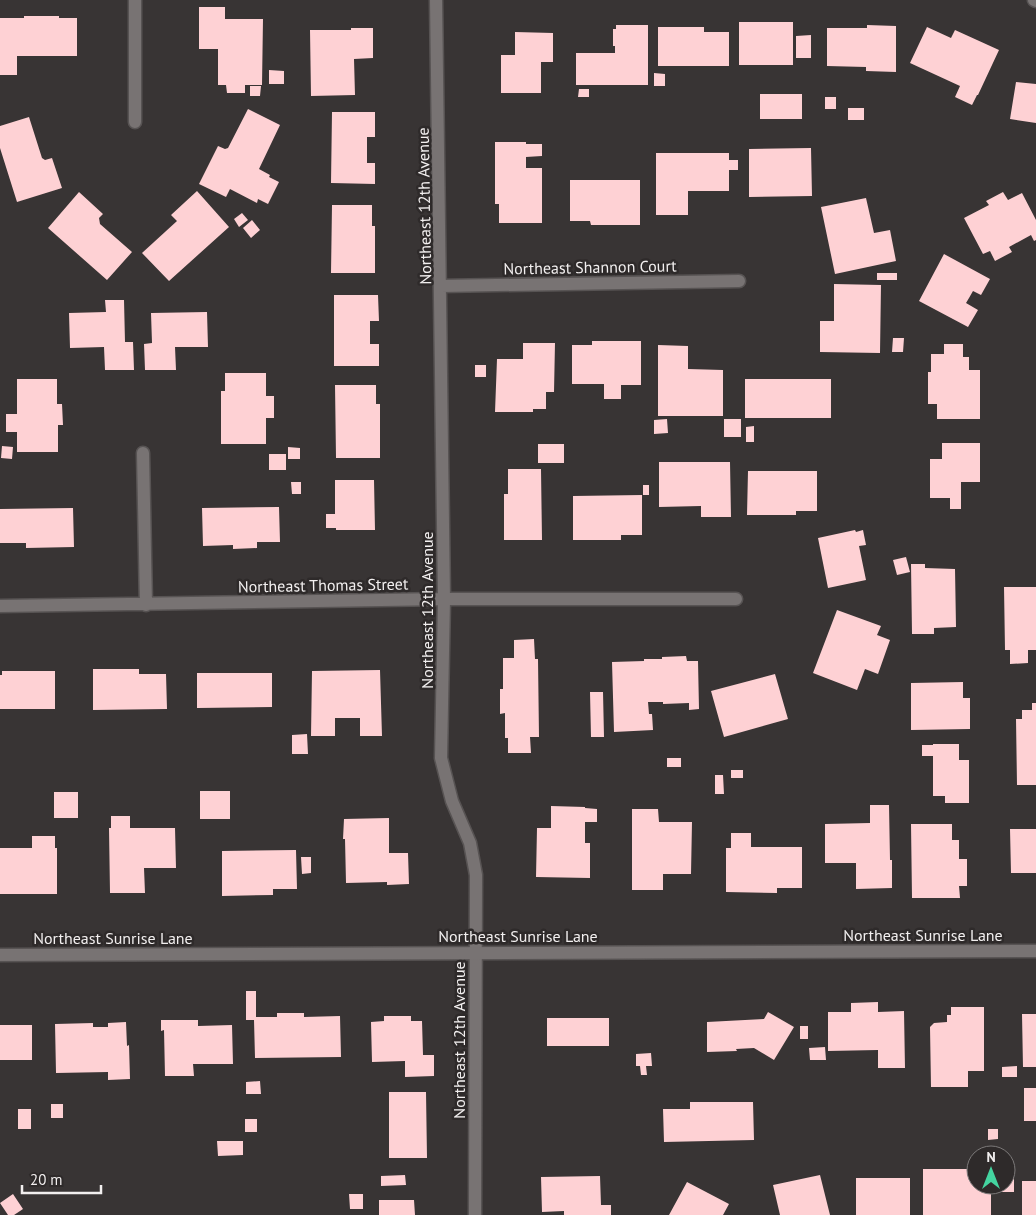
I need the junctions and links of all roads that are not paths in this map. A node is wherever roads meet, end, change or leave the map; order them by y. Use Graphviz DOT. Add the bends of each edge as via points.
graph roads {
  1 [pos="135,0"];
  2 [pos="436,0"];
  3 [pos="135,122"];
  4 [pos="739,281"];
  5 [pos="441,286"];
  6 [pos="143,453"];
  7 [pos="444,599"];
  8 [pos="736,599"];
  9 [pos="146,605"];
  10 [pos="0,606"];
  11 [pos="1036,951"];
  12 [pos="475,953"];
  13 [pos="0,955"];
  14 [pos="475,1215"];
  1 -- 3 [label="street"];
  2 -- 5 [label="street, Northeast 12th Avenue"];
  4 -- 5 [label="street, Northeast Shannon Court"];
  5 -- 7 [label="street, Northeast 12th Avenue"];
  6 -- 9 [label="street"];
  7 -- 8 [label="street, Northeast Thomas Street"];
  7 -- 9 [label="street, Northeast Thomas Street"];
  7 -- 12 [label="street, Northeast 12th Avenue" via="441,758 452,801 470,843 476,875"];
  9 -- 10 [label="street, Northeast Thomas Street"];
  11 -- 12 [label="street, Northeast Sunrise Lane"];
  12 -- 13 [label="street, Northeast Sunrise Lane"];
  12 -- 14 [label="street, Northeast 12th Avenue"];
}
